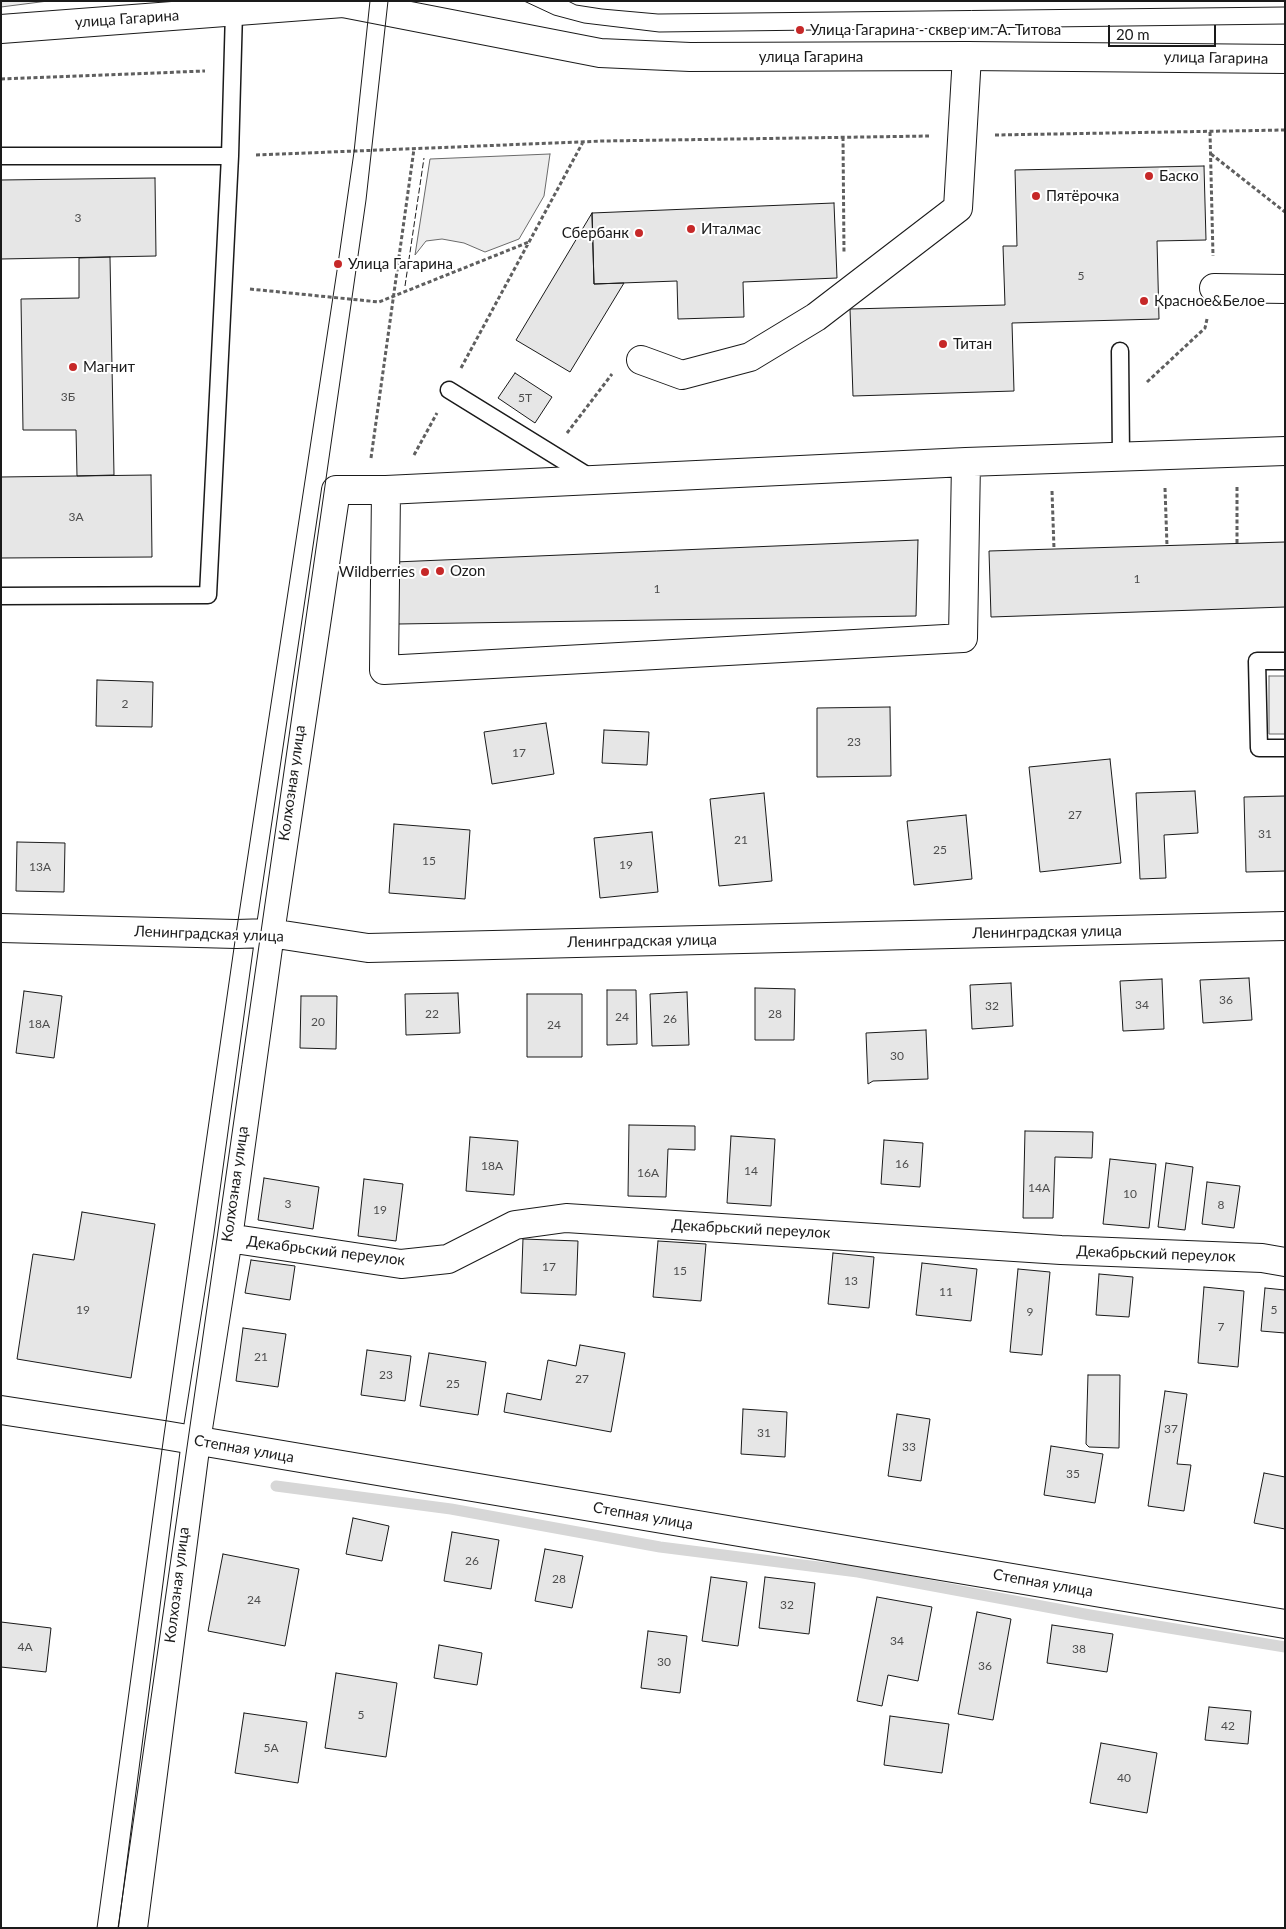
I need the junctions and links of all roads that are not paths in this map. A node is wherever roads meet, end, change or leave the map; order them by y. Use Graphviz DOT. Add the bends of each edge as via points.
graph roads {
  1 [pos="348,2"];
  2 [pos="167,9"];
  3 [pos="420,9"];
  4 [pos="234,11"];
  5 [pos="1,29"];
  6 [pos="968,56"];
  7 [pos="1285,59"];
  8 [pos="1,156"];
  9 [pos="230,156"];
  10 [pos="1214,288"];
  11 [pos="1285,289"];
  12 [pos="1120,352"];
  13 [pos="628,364"];
  14 [pos="450,390"];
  15 [pos="1285,451"];
  16 [pos="1121,457"];
  17 [pos="966,462"];
  18 [pos="595,480"];
  19 [pos="382,490"];
  20 [pos="1,596"];
  21 [pos="1285,661"];
  22 [pos="1285,748"];
  23 [pos="1285,926"];
  24 [pos="1,928"];
  25 [pos="270,933"];
  26 [pos="228,1238"];
  27 [pos="1285,1262"];
  28 [pos="1,1410"];
  29 [pos="196,1440"];
  30 [pos="1285,1624"];
  31 [pos="133,1928"];
  1 -- 3 [label="street, улица Гагарина"];
  1 -- 4 [label="street, улица Гагарина"];
  2 -- 4 [label="street, улица Гагарина"];
  2 -- 5 [label="street, улица Гагарина"];
  3 -- 6 [label="street, улица Гагарина" via="600,53 690,57"];
  4 -- 9 [label="lane"];
  6 -- 7 [label="street, улица Гагарина"];
  6 -- 13 [label="street" via="958,208 816,317 750,356 682,374"];
  8 -- 9 [label="lane"];
  9 -- 20 [label="lane" via="208,595"];
  10 -- 11 [label="street"];
  12 -- 16 [label="lane"];
  14 -- 18 [label="lane"];
  15 -- 16 [label="street"];
  16 -- 17 [label="street"];
  17 -- 18 [label="street"];
  17 -- 19 [label="street" via="963,638 384,670"];
  18 -- 19 [label="street"];
  19 -- 25 [label="street, Колхозная улица" via="336,490"];
  21 -- 22 [label="lane" via="1257,661 1259,748"];
  23 -- 25 [label="street, Ленинградская улица" via="368,948"];
  24 -- 25 [label="street, Ленинградская улица"];
  25 -- 26 [label="street, Колхозная улица"];
  26 -- 27 [label="street, Декабрьский переулок" via="401,1264 448,1259 515,1225 566,1218 1061,1250 1262,1258"];
  26 -- 29 [label="street, Колхозная улица"];
  28 -- 29 [label="street, Степная улица"];
  29 -- 30 [label="street, Степная улица"];
  29 -- 31 [label="street, Колхозная улица"];
}
